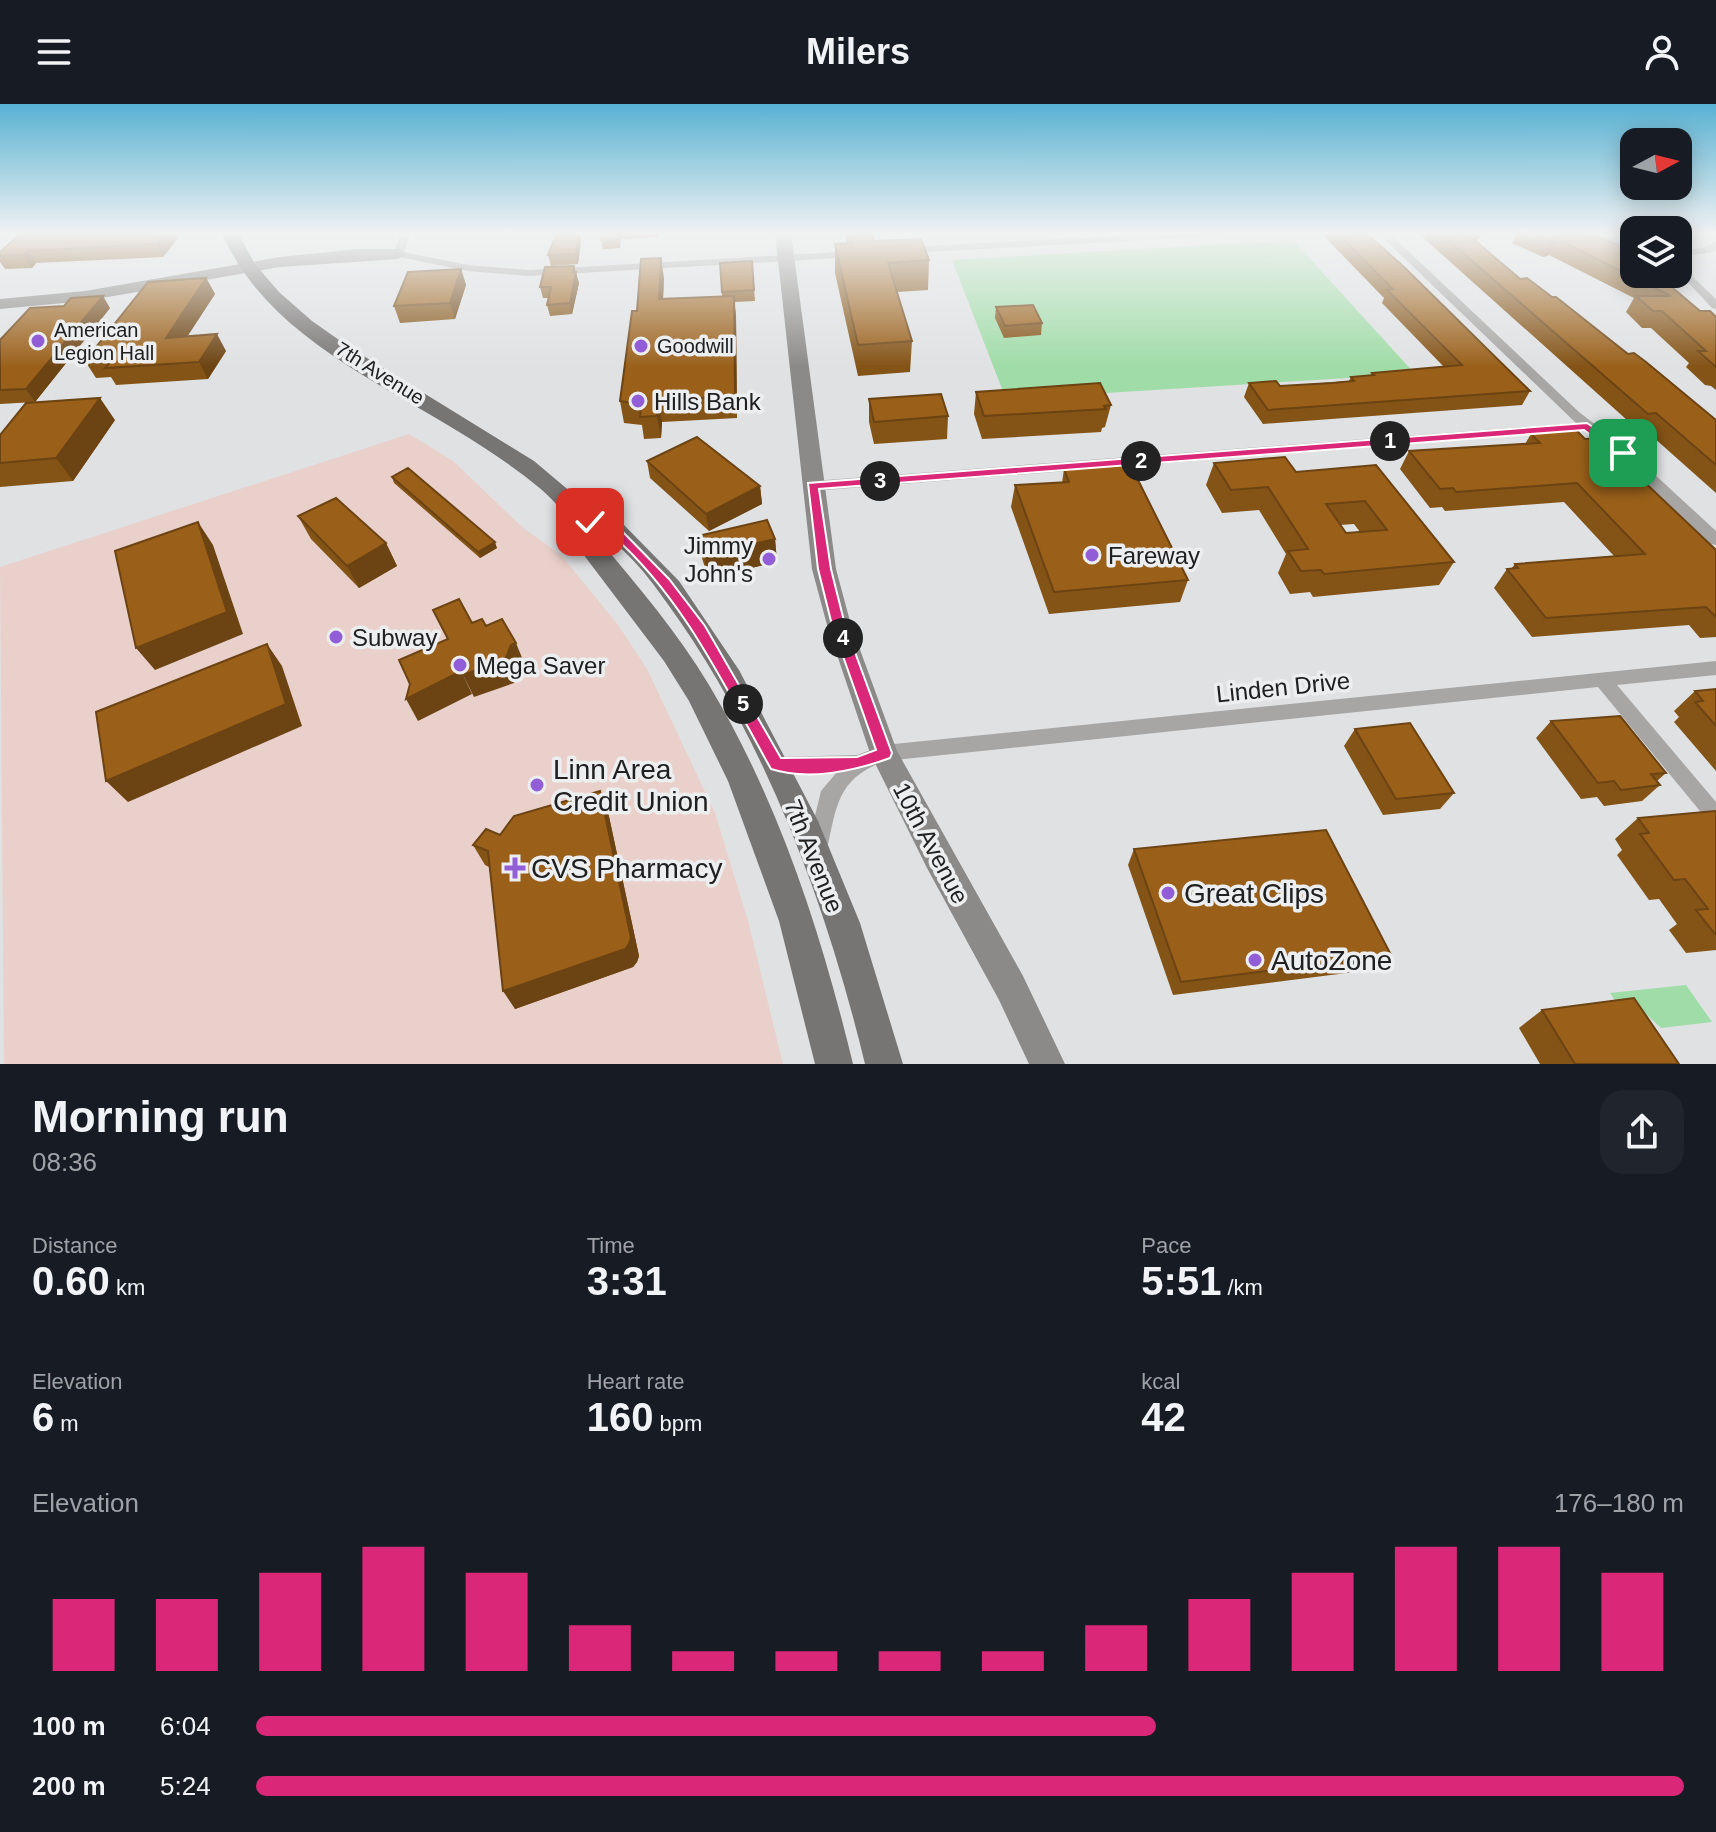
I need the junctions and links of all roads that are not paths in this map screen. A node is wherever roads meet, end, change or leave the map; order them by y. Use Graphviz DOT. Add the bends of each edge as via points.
graph roads {
  1 [pos="189,278"];
  2 [pos="257,278"];
  3 [pos="787,278"];
  4 [pos="1430,278"];
  5 [pos="1692,280"];
  6 [pos="0,304"];
  7 [pos="1716,306"];
  8 [pos="1587,426"];
  9 [pos="813,486"];
  10 [pos="590,522"];
  11 [pos="1716,540"];
  12 [pos="1716,668"];
  13 [pos="1602,680"];
  14 [pos="871,758"];
  15 [pos="777,765"];
  16 [pos="1716,816"];
  17 [pos="815,855"];
  18 [pos="834,1064"];
  19 [pos="884,1064"];
  20 [pos="1047,1064"];
  1 -- 6 [label="street" via="81,297"];
  2 -- 10 [label="main road, 7th Avenue" via="307,328 490,442 548,483"];
  3 -- 9 [label="street, 10th Avenue"];
  4 -- 8 [label="street"];
  5 -- 7 [label="street"];
  8 -- 9 [label="street"];
  8 -- 11 [label="street"];
  9 -- 14 [label="street, 10th Avenue" via="824,569"];
  10 -- 15 [label="main road, 7th Avenue" via="613,529 664,582 700,629"];
  10 -- 18 [label="main road, 7th Avenue" via="586,542 697,690 733,757 773,851"];
  12 -- 13 [label="street, Linden Drive"];
  13 -- 14 [label="street, Linden Drive"];
  13 -- 16 [label="street"];
  14 -- 15 [label="street, Linden Drive"];
  14 -- 17 [label="street" via="831,791"];
  14 -- 20 [label="street, 10th Avenue" via="938,858"];
  15 -- 17 [label="main road, 7th Avenue"];
  17 -- 19 [label="main road, 7th Avenue" via="867,991"];
}
